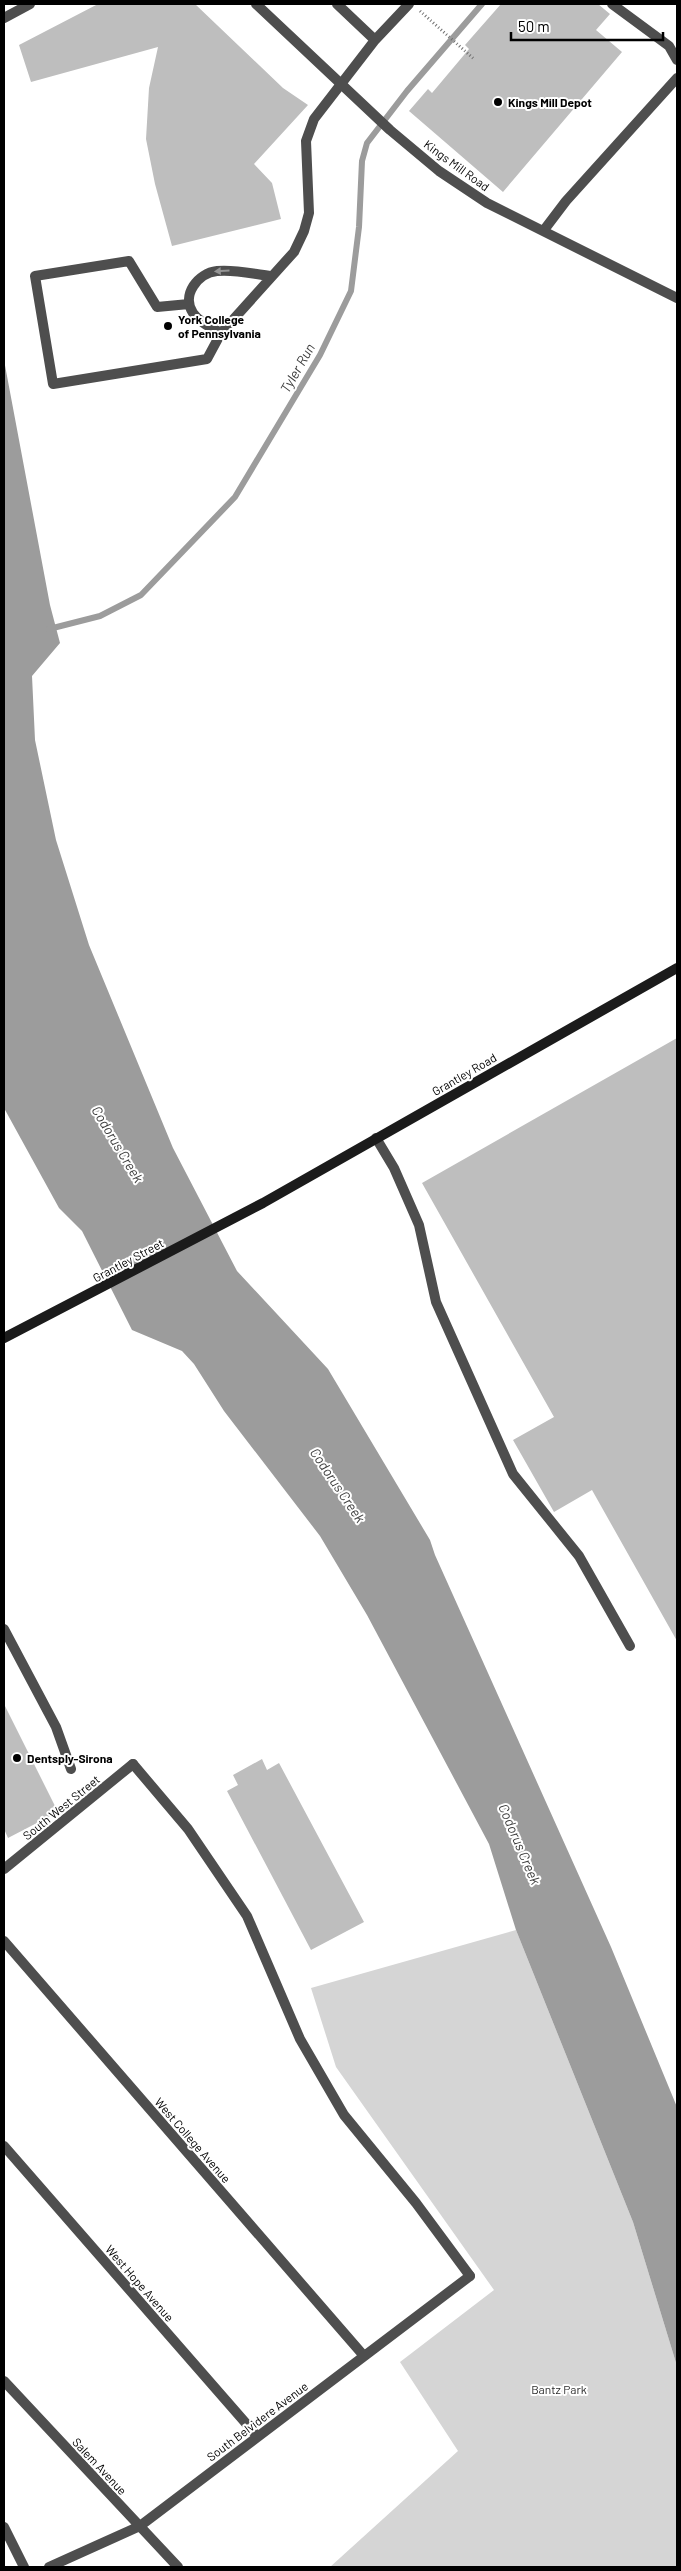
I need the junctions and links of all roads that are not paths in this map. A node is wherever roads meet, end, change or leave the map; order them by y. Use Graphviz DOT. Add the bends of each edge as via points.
graph roads {
  1 [pos="30,4"];
  2 [pos="256,4"];
  3 [pos="337,4"];
  4 [pos="409,4"];
  5 [pos="612,4"];
  6 [pos="4,18"];
  7 [pos="375,40"];
  8 [pos="677,60"];
  9 [pos="677,78"];
  10 [pos="340,84"];
  11 [pos="544,230"];
  12 [pos="270,276"];
  13 [pos="677,298"];
  14 [pos="189,304"];
  15 [pos="221,333"];
  16 [pos="677,968"];
  17 [pos="376,1138"];
  18 [pos="263,1203"];
  19 [pos="4,1338"];
  20 [pos="4,1629"];
  21 [pos="630,1646"];
  22 [pos="72,1769"];
  23 [pos="4,1869"];
  24 [pos="4,1941"];
  25 [pos="4,2146"];
  26 [pos="470,2276"];
  27 [pos="364,2356"];
  28 [pos="4,2381"];
  29 [pos="258,2436"];
  30 [pos="140,2526"];
  31 [pos="4,2528"];
  32 [pos="24,2567"];
  33 [pos="49,2567"];
  34 [pos="178,2567"];
  1 -- 6 [label="street"];
  2 -- 10 [label="street, Kings Mill Road"];
  3 -- 7 [label="street"];
  4 -- 7 [label="street"];
  5 -- 8 [label="street" via="669,46"];
  7 -- 10 [label="street"];
  9 -- 11 [label="street" via="566,201"];
  10 -- 11 [label="street, Kings Mill Road" via="439,171 487,202"];
  10 -- 12 [label="street" via="314,119 306,141 309,213 304,231 294,252"];
  11 -- 13 [label="street, Kings Mill Road"];
  12 -- 14 [label="street, one-way" via="231,271 206,274 190,290"];
  12 -- 15 [label="street"];
  14 -- 15 [label="street" via="200,320"];
  14 -- 15 [label="street" via="157,307 129,261 35,276 53,384 207,359"];
  16 -- 17 [label="street, Grantley Road"];
  17 -- 18 [label="street, Grantley Road"];
  17 -- 21 [label="street" via="394,1168 419,1225 436,1302 513,1474 579,1556"];
  18 -- 19 [label="street, Grantley Street"];
  20 -- 22 [label="street" via="56,1728"];
  23 -- 26 [label="street, South West Street" via="133,1764 188,1829 247,1916 300,2039 344,2115"];
  24 -- 27 [label="street, West College Avenue"];
  25 -- 29 [label="street, West Hope Avenue"];
  26 -- 27 [label="street, South Belvidere Avenue"];
  27 -- 29 [label="street, South Belvidere Avenue"];
  28 -- 30 [label="street, Salem Avenue"];
  29 -- 30 [label="street, South Belvidere Avenue"];
  30 -- 33 [label="street, South Belvidere Avenue"];
  30 -- 34 [label="street, Salem Avenue"];
  31 -- 32 [label="street"];
}
